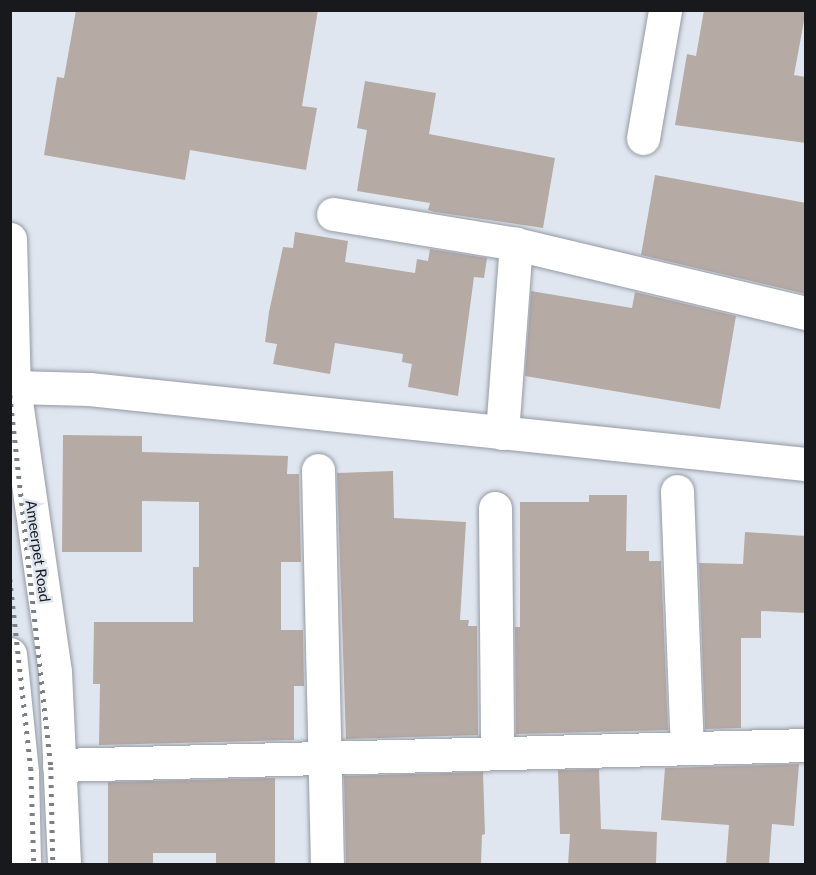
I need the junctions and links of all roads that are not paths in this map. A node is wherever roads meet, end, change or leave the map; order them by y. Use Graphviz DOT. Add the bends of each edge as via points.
graph roads {
  1 [pos="665,10"];
  2 [pos="643,138"];
  3 [pos="333,214"];
  4 [pos="10,239"];
  5 [pos="516,244"];
  6 [pos="806,313"];
  7 [pos="11,314"];
  8 [pos="14,387"];
  9 [pos="502,433"];
  10 [pos="805,464"];
  11 [pos="318,470"];
  12 [pos="677,491"];
  13 [pos="495,508"];
  14 [pos="10,654"];
  15 [pos="806,745"];
  16 [pos="687,746"];
  17 [pos="498,752"];
  18 [pos="322,759"];
  19 [pos="59,765"];
  20 [pos="16,772"];
  21 [pos="24,864"];
  22 [pos="64,864"];
  23 [pos="327,864"];
  1 -- 2 [label="street"];
  3 -- 5 [label="street"];
  4 -- 7 [label="street, Ameerpet Road"];
  5 -- 6 [label="street"];
  5 -- 9 [label="street"];
  7 -- 8 [label="street, Ameerpet Road"];
  8 -- 9 [label="street" via="89,389"];
  8 -- 19 [label="street, Ameerpet Road" via="55,672"];
  9 -- 10 [label="street"];
  11 -- 18 [label="street"];
  12 -- 16 [label="street"];
  13 -- 17 [label="street"];
  14 -- 20 [label="street"];
  15 -- 16 [label="street"];
  16 -- 17 [label="street"];
  17 -- 18 [label="street"];
  18 -- 19 [label="street"];
  18 -- 23 [label="street"];
  19 -- 22 [label="street, Ameerpet Road"];
  20 -- 21 [label="street"];
}
